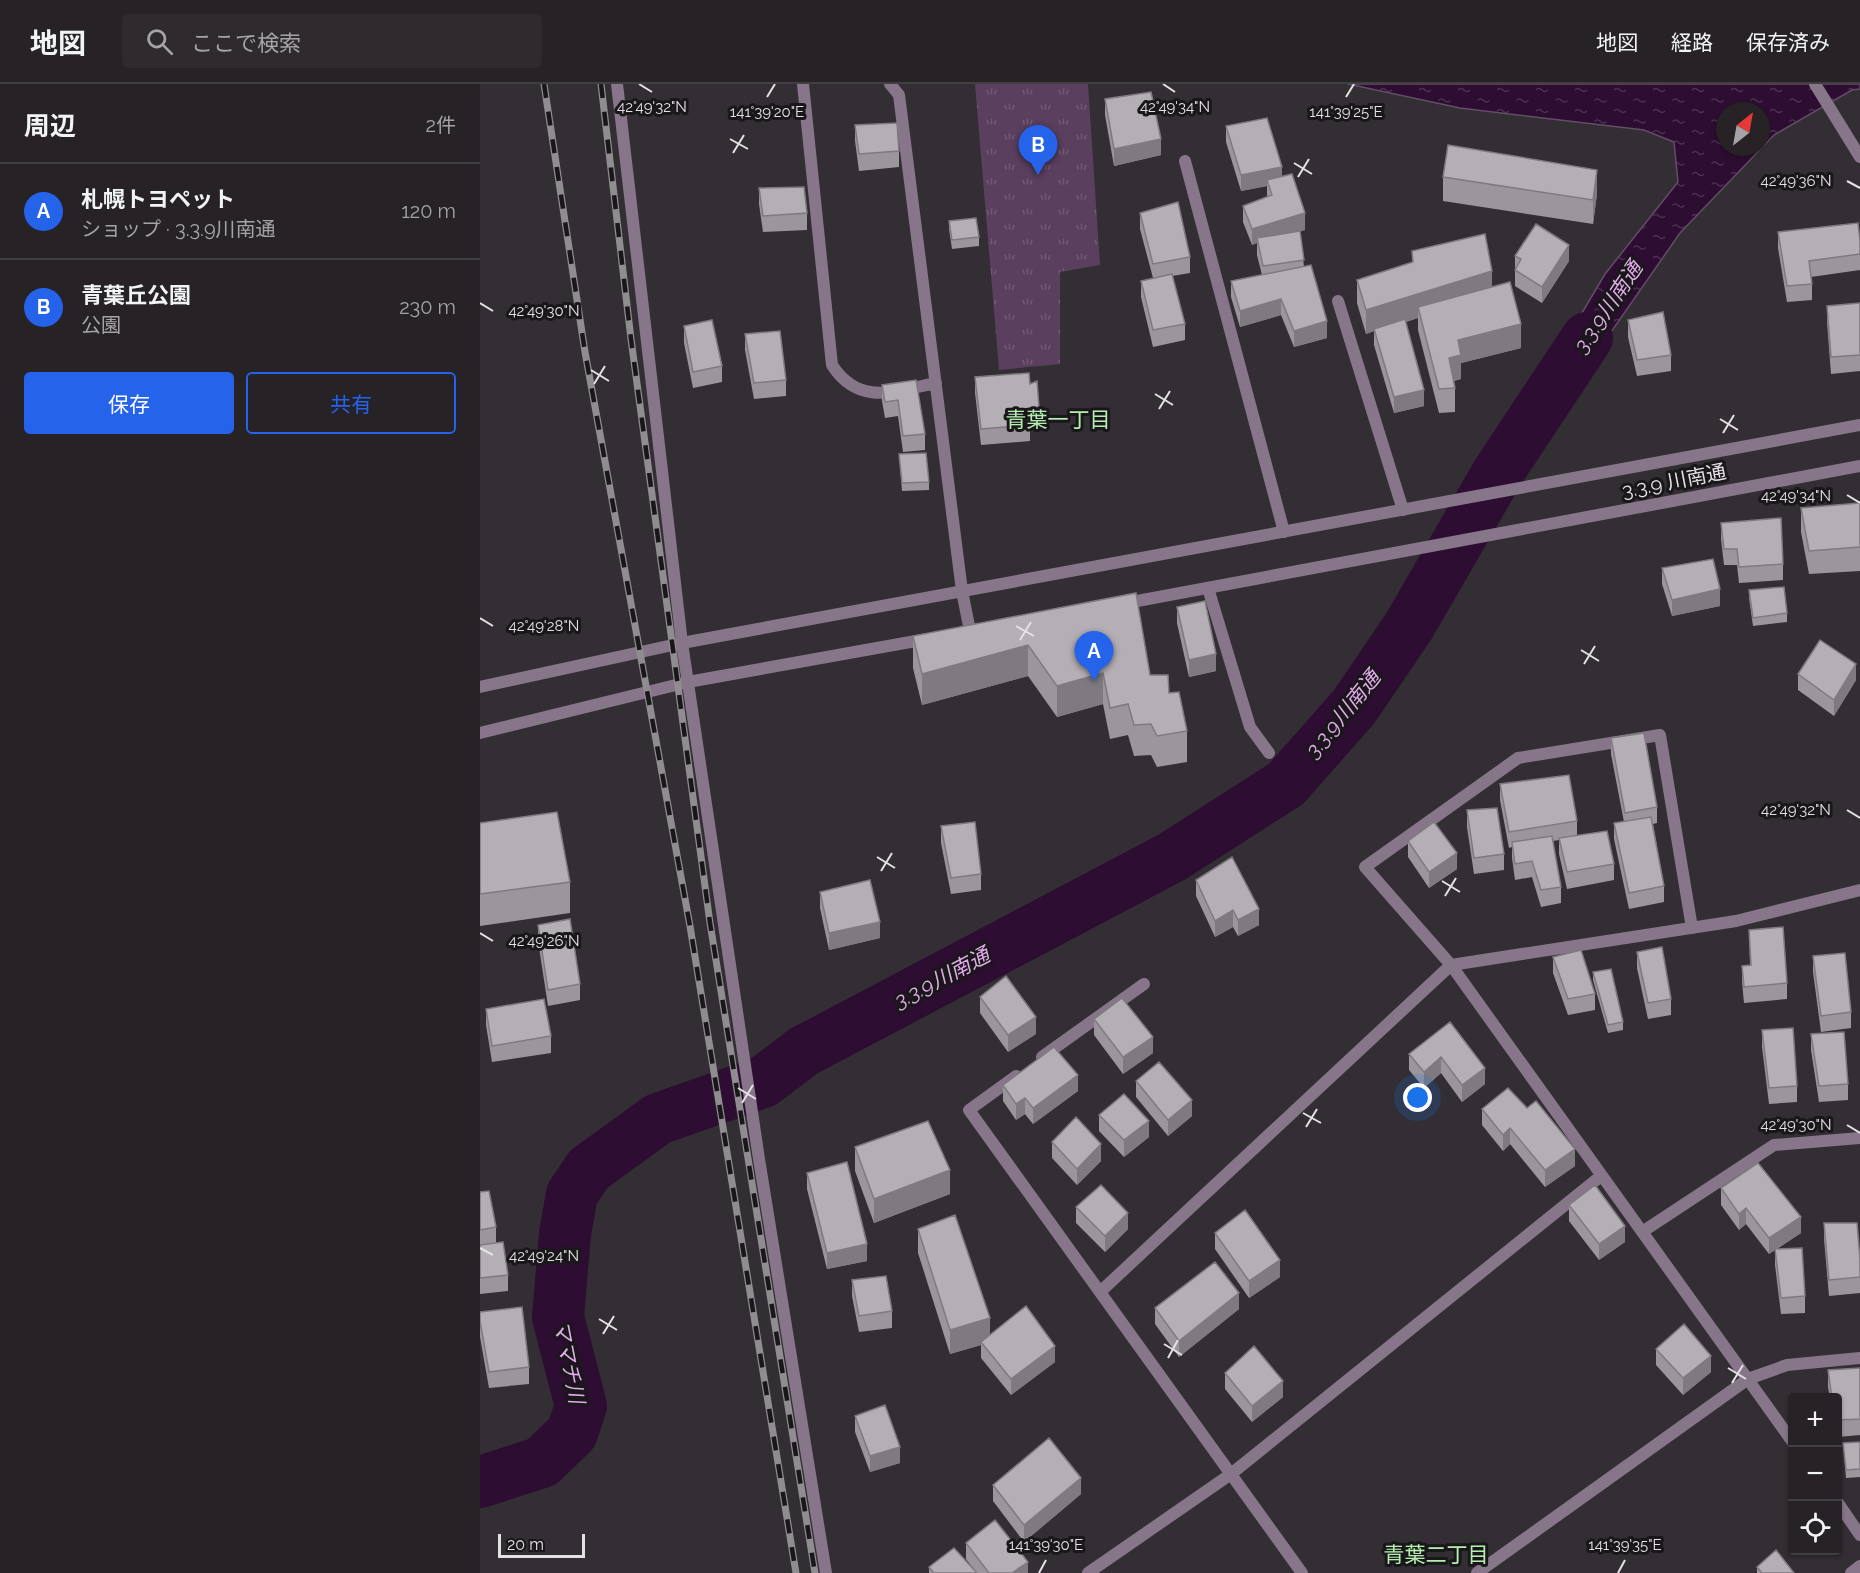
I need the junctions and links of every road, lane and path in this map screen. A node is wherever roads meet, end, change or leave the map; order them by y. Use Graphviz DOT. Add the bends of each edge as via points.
graph roads {
  1 [pos="617,84"];
  2 [pos="803,84"];
  3 [pos="890,84"];
  4 [pos="1815,84"];
  5 [pos="1858,155"];
  6 [pos="1185,161"];
  7 [pos="1338,301"];
  8 [pos="936,383"];
  9 [pos="1860,425"];
  10 [pos="1860,466"];
  11 [pos="1403,510"];
  12 [pos="1284,532"];
  13 [pos="1208,588"];
  14 [pos="962,591"];
  15 [pos="1106,606"];
  16 [pos="970,631"];
  17 [pos="935,637"];
  18 [pos="682,643"];
  19 [pos="688,682"];
  20 [pos="480,687"];
  21 [pos="480,733"];
  22 [pos="1269,753"];
  23 [pos="1860,891"];
  24 [pos="1692,928"];
  25 [pos="1451,965"];
  26 [pos="1144,984"];
  27 [pos="1860,1138"];
  28 [pos="1601,1176"];
  29 [pos="1642,1232"];
  30 [pos="1100,1293"];
  31 [pos="1860,1358"];
  32 [pos="1748,1379"];
  33 [pos="1788,1435"];
  34 [pos="1230,1474"];
  35 [pos="1842,1509"];
  36 [pos="1860,1535"];
  37 [pos="1860,1566"];
  38 [pos="826,1573"];
  39 [pos="1088,1573"];
  40 [pos="1302,1573"];
  41 [pos="1477,1573"];
  42 [pos="1851,1573"];
  1 -- 18 [label="street"];
  2 -- 8 [label="street" via="832,365 839,376 855,387 876,394"];
  3 -- 8 [label="street" via="899,95"];
  4 -- 5 [label="street"];
  6 -- 12 [label="street"];
  7 -- 11 [label="street"];
  8 -- 14 [label="street"];
  9 -- 11 [label="street, 3.3.9 川南通"];
  10 -- 13 [label="street, 3.3.9 川南通"];
  11 -- 12 [label="street"];
  12 -- 14 [label="street"];
  13 -- 15 [label="street"];
  13 -- 22 [label="street" via="1250,727"];
  14 -- 16 [label="street"];
  14 -- 18 [label="street"];
  17 -- 19 [label="street"];
  18 -- 19 [label="street"];
  18 -- 20 [label="street"];
  19 -- 21 [label="street"];
  19 -- 38 [label="street"];
  23 -- 24 [label="street"];
  24 -- 25 [label="street"];
  24 -- 25 [label="street" via="1660,735 1518,758 1365,867"];
  25 -- 28 [label="street"];
  25 -- 30 [label="street"];
  26 -- 30 [label="street" via="969,1110"];
  27 -- 29 [label="street" via="1774,1145"];
  28 -- 29 [label="street"];
  28 -- 34 [label="street"];
  29 -- 32 [label="street"];
  30 -- 34 [label="street"];
  31 -- 32 [label="street" via="1787,1365"];
  32 -- 33 [label="street"];
  32 -- 41 [label="street"];
  34 -- 39 [label="street"];
  34 -- 40 [label="street"];
  35 -- 36 [label="street"];
  37 -- 42 [label="street"];
}
